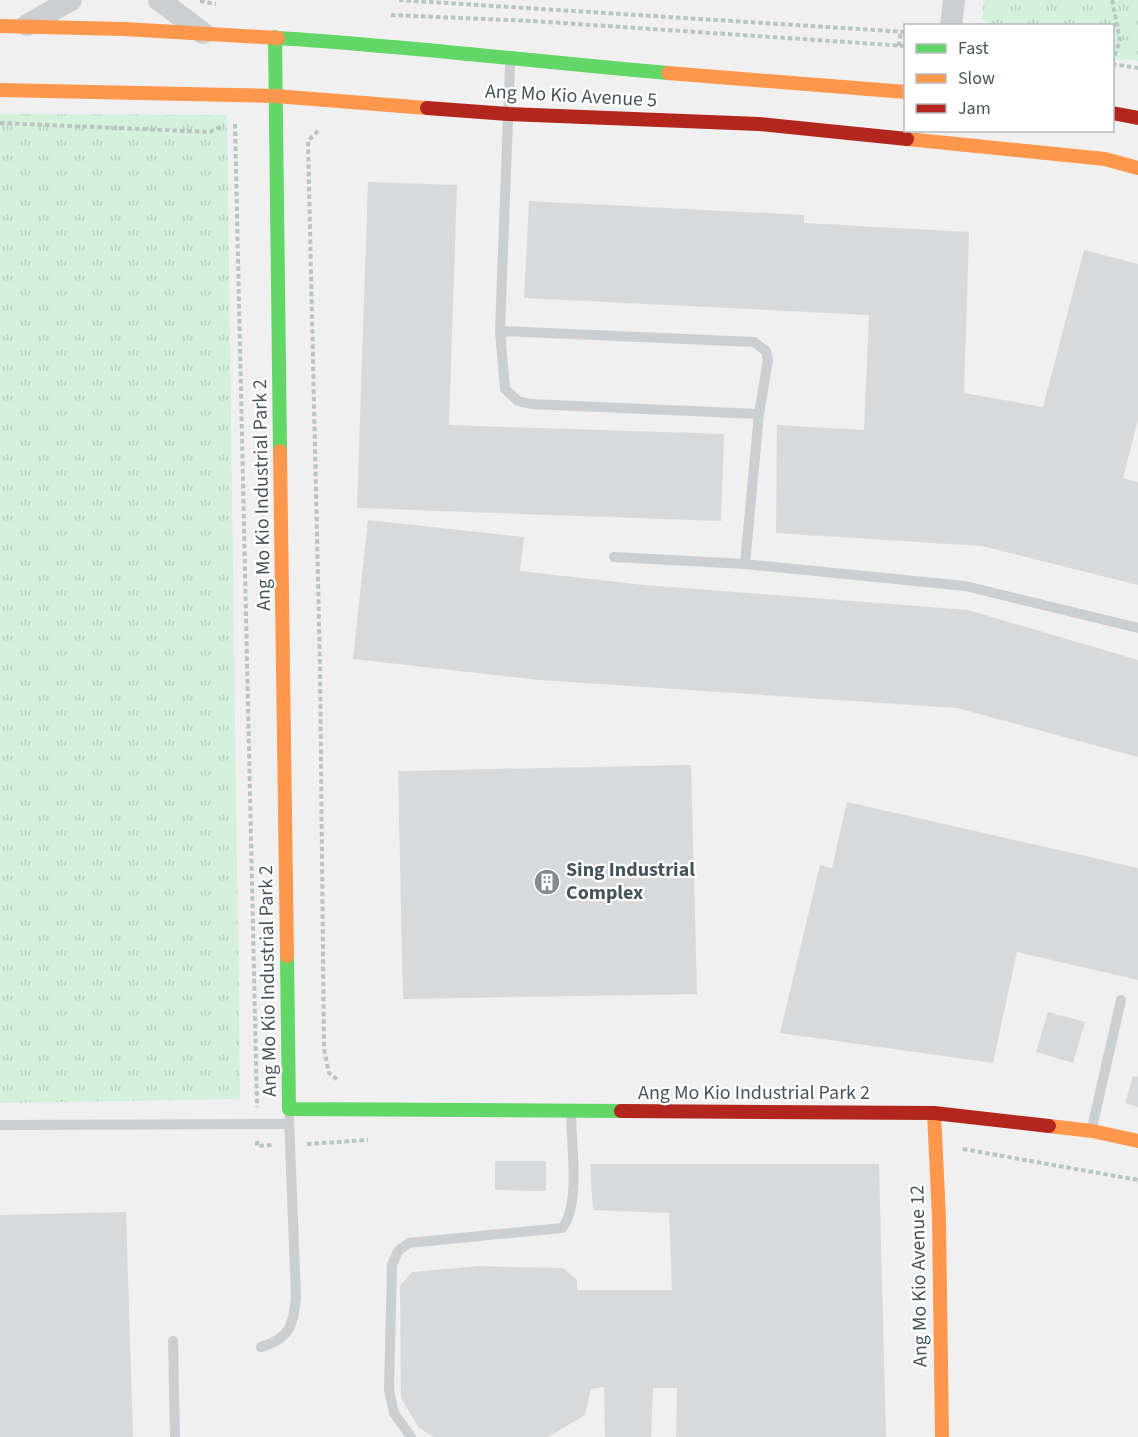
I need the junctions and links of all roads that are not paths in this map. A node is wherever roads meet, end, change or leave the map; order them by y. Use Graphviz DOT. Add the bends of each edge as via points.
graph roads {
  1 [pos="71,0"];
  2 [pos="159,0"];
  3 [pos="954,0"];
  4 [pos="951,24"];
  5 [pos="0,26"];
  6 [pos="23,27"];
  7 [pos="203,33"];
  8 [pos="275,37"];
  9 [pos="510,60"];
  10 [pos="0,90"];
  11 [pos="904,92"];
  12 [pos="275,96"];
  13 [pos="1114,113"];
  14 [pos="507,114"];
  15 [pos="1138,118"];
  16 [pos="1138,168"];
  17 [pos="500,331"];
  18 [pos="759,414"];
  19 [pos="614,557"];
  20 [pos="745,564"];
  21 [pos="1138,628"];
  22 [pos="1121,1000"];
  23 [pos="289,1109"];
  24 [pos="571,1113"];
  25 [pos="934,1113"];
  26 [pos="289,1124"];
  27 [pos="0,1125"];
  28 [pos="1092,1131"];
  29 [pos="1138,1141"];
  30 [pos="173,1341"];
  31 [pos="261,1347"];
  32 [pos="175,1437"];
  33 [pos="411,1437"];
  34 [pos="942,1437"];
  1 -- 6 [label="street"];
  2 -- 7 [label="street"];
  3 -- 4 [label="street"];
  5 -- 6 [label="street, Ang Mo Kio Avenue 5"];
  6 -- 7 [label="street, Ang Mo Kio Avenue 5"];
  7 -- 8 [label="street, Ang Mo Kio Avenue 5"];
  8 -- 9 [label="street, Ang Mo Kio Avenue 5"];
  8 -- 12 [label="street, Ang Mo Kio Industrial Park 2"];
  9 -- 11 [label="street, Ang Mo Kio Avenue 5"];
  9 -- 14 [label="lane"];
  10 -- 12 [label="street, Ang Mo Kio Avenue 5"];
  12 -- 14 [label="street, Ang Mo Kio Avenue 5"];
  12 -- 23 [label="street, Ang Mo Kio Industrial Park 2"];
  13 -- 15 [label="street"];
  14 -- 16 [label="street, Ang Mo Kio Avenue 5" via="759,124 1105,159"];
  14 -- 17 [label="lane"];
  17 -- 18 [label="lane" via="505,389 518,401"];
  17 -- 18 [label="lane" via="754,342 766,351 768,360"];
  18 -- 20 [label="lane"];
  19 -- 20 [label="lane"];
  20 -- 21 [label="lane" via="965,586"];
  22 -- 28 [label="lane"];
  23 -- 24 [label="street, Ang Mo Kio Industrial Park 2"];
  23 -- 26 [label="lane"];
  24 -- 25 [label="street, Ang Mo Kio Industrial Park 2"];
  24 -- 33 [label="lane" via="572,1204 562,1228 409,1243 398,1251 392,1266 389,1390 394,1413"];
  25 -- 28 [label="street, Ang Mo Kio Industrial Park 2"];
  25 -- 34 [label="street, Ang Mo Kio Avenue 12"];
  26 -- 27 [label="lane"];
  26 -- 31 [label="lane" via="296,1297 293,1325 278,1342"];
  28 -- 29 [label="street, Ang Mo Kio Industrial Park 2"];
  30 -- 32 [label="lane"];
}
